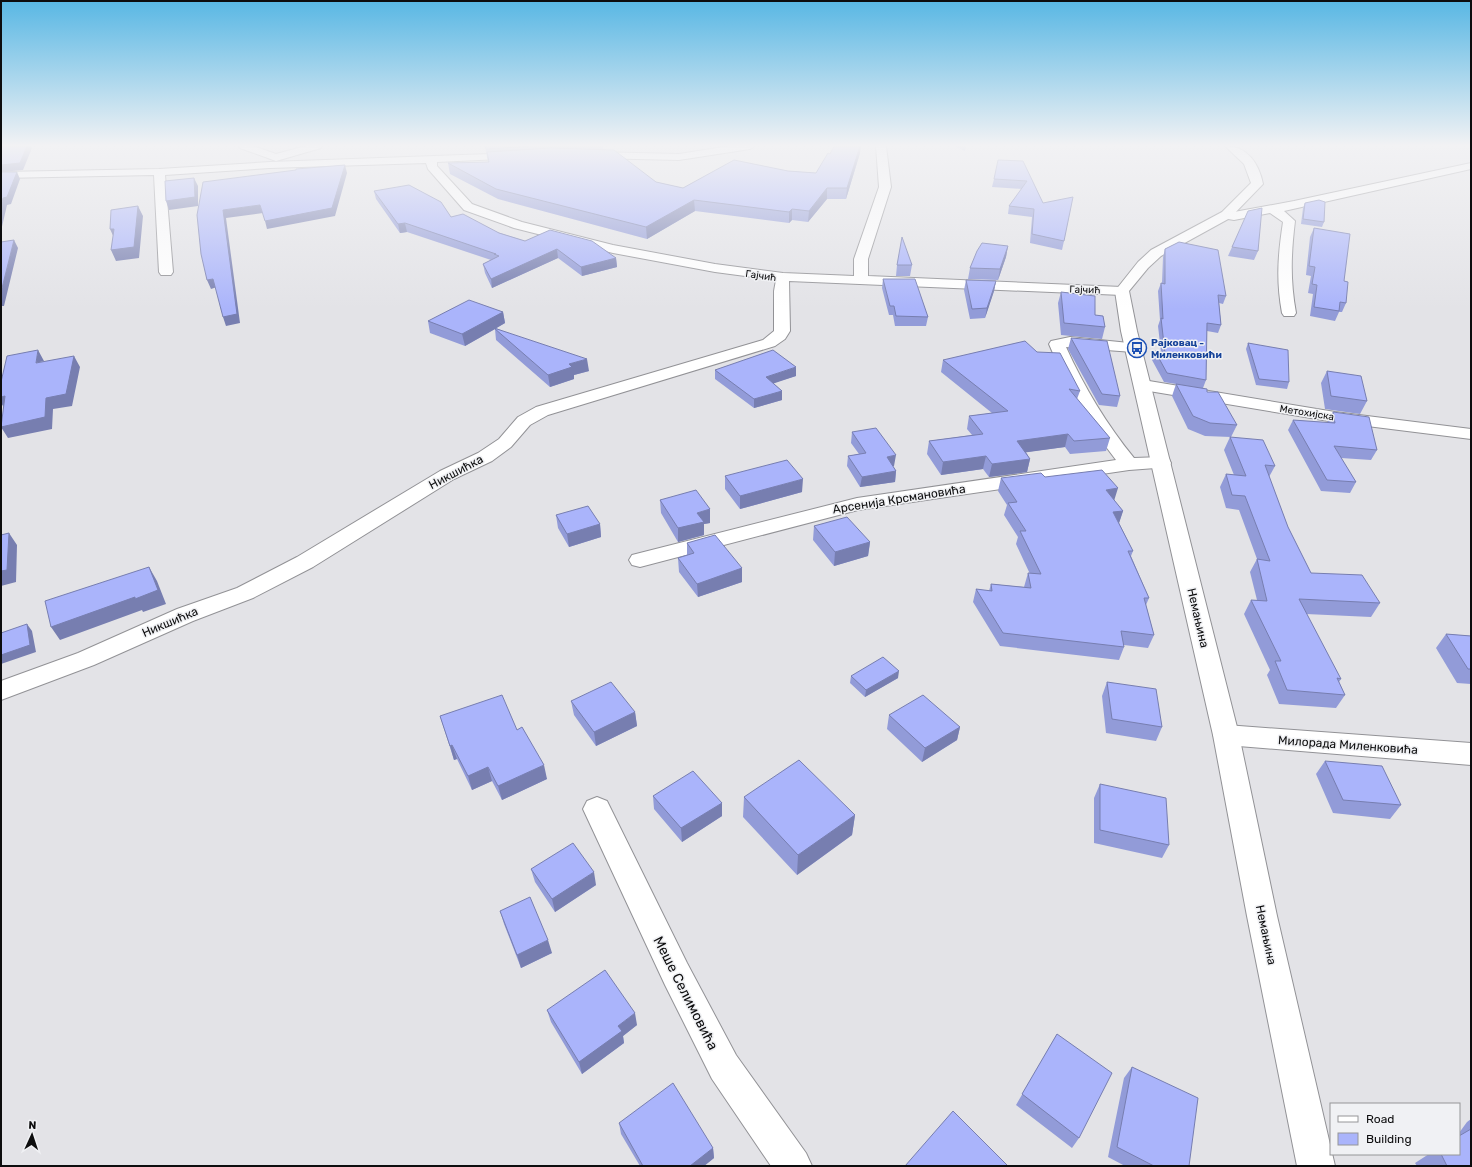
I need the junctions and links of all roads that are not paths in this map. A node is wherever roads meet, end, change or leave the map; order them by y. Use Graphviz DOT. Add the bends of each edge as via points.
graph roads {
  1 [pos="161,200"];
  2 [pos="461,200"];
  3 [pos="881,200"];
  4 [pos="1241,200"];
  5 [pos="1311,200"];
  6 [pos="1271,209"];
  7 [pos="1226,215"];
  8 [pos="166,272"];
  9 [pos="783,277"];
  10 [pos="861,281"];
  11 [pos="1122,290"];
  12 [pos="1289,313"];
  13 [pos="1133,347"];
  14 [pos="1144,385"];
  15 [pos="1471,434"];
  16 [pos="1162,463"];
  17 [pos="1129,464"];
  18 [pos="640,560"];
  19 [pos="1,691"];
  20 [pos="1226,735"];
  21 [pos="1471,754"];
  22 [pos="597,809"];
  23 [pos="793,1166"];
  24 [pos="1316,1166"];
  1 -- 8 [label="street"];
  2 -- 9 [label="street, Гајчић" via="468,207 518,226 613,249 715,268"];
  3 -- 10 [label="street" via="861,259"];
  4 -- 7 [label="street"];
  5 -- 6 [label="street"];
  6 -- 7 [label="street"];
  6 -- 12 [label="street" via="1289,220 1284,287"];
  7 -- 11 [label="street" via="1156,253"];
  9 -- 10 [label="street, Гајчић"];
  9 -- 19 [label="street, Никшићка" via="782,331 776,340 542,411 524,421 496,450 447,475 305,562 245,593"];
  10 -- 11 [label="street, Гајчић"];
  11 -- 13 [label="street, Немањина"];
  13 -- 14 [label="street, Немањина"];
  13 -- 17 [label="street" via="1070,342 1058,344 1071,376 1114,445"];
  14 -- 15 [label="street, Метохијска" via="1336,417"];
  14 -- 16 [label="street, Немањина"];
  16 -- 17 [label="street, Арсенија Крсмановића"];
  16 -- 20 [label="street, Немањина"];
  17 -- 18 [label="street, Арсенија Крсмановића" via="857,504"];
  20 -- 21 [label="street, Милорада Миленковића"];
  20 -- 24 [label="street, Немањина"];
  22 -- 23 [label="street, Меше Селимовића" via="724,1067"];
}
